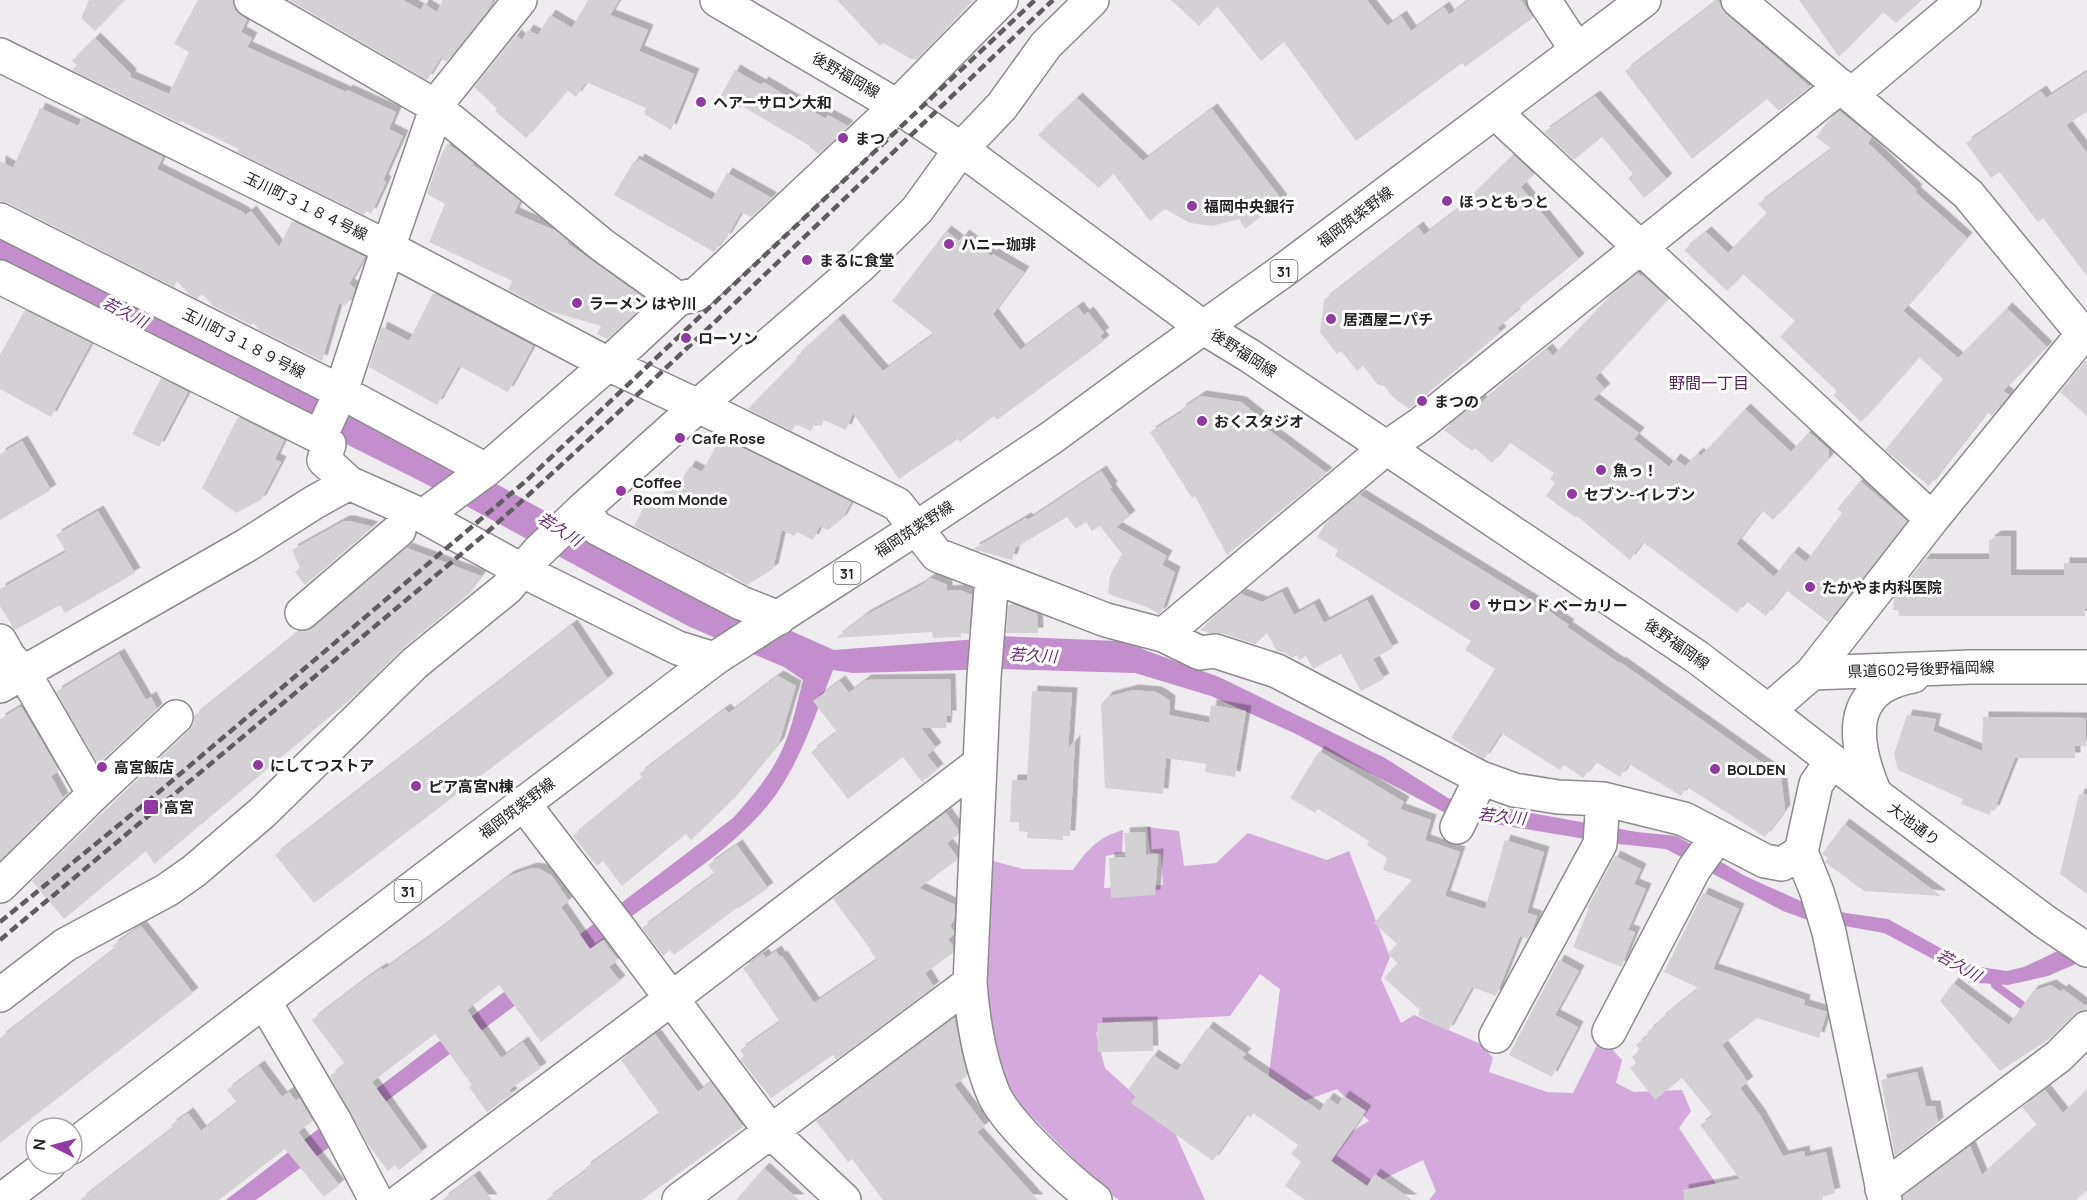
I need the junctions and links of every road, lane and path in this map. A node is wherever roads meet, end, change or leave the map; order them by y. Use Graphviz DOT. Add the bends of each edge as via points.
graph roads {
  1 [pos="252,0"];
  2 [pos="520,0"];
  3 [pos="717,0"];
  4 [pos="1000,0"];
  5 [pos="1092,0"];
  6 [pos="1544,0"];
  7 [pos="1644,0"];
  8 [pos="1738,0"];
  9 [pos="1964,0"];
  10 [pos="1576,49"];
  11 [pos="0,55"];
  12 [pos="1846,91"];
  13 [pos="435,106"];
  14 [pos="897,106"];
  15 [pos="1496,113"];
  16 [pos="961,148"];
  17 [pos="0,220"];
  18 [pos="388,249"];
  19 [pos="1640,249"];
  20 [pos="0,277"];
  21 [pos="687,296"];
  22 [pos="1204,328"];
  23 [pos="2085,336"];
  24 [pos="608,364"];
  25 [pos="342,392"];
  26 [pos="698,406"];
  27 [pos="320,437"];
  28 [pos="1386,448"];
  29 [pos="486,470"];
  30 [pos="349,483"];
  31 [pos="578,514"];
  32 [pos="422,516"];
  33 [pos="1932,519"];
  34 [pos="915,529"];
  35 [pos="531,562"];
  36 [pos="992,576"];
  37 [pos="302,613"];
  38 [pos="776,619"];
  39 [pos="1163,635"];
  40 [pos="0,641"];
  41 [pos="714,659"];
  42 [pos="1971,667"];
  43 [pos="2087,667"];
  44 [pos="1812,673"];
  45 [pos="12,679"];
  46 [pos="1768,711"];
  47 [pos="173,719"];
  48 [pos="1832,761"];
  49 [pos="980,763"];
  50 [pos="1479,784"];
  51 [pos="94,794"];
  52 [pos="1875,794"];
  53 [pos="1603,802"];
  54 [pos="523,803"];
  55 [pos="1457,826"];
  56 [pos="1708,850"];
  57 [pos="1801,852"];
  58 [pos="0,886"];
  59 [pos="2079,935"];
  60 [pos="970,983"];
  61 [pos="0,994"];
  62 [pos="671,999"];
  63 [pos="264,1001"];
  64 [pos="2086,1029"];
  65 [pos="1609,1032"];
  66 [pos="1496,1036"];
  67 [pos="771,1132"];
  68 [pos="84,1138"];
  69 [pos="34,1176"];
  70 [pos="1883,1194"];
  71 [pos="2,1200"];
  72 [pos="376,1200"];
  73 [pos="402,1200"];
  74 [pos="679,1200"];
  75 [pos="844,1200"];
  76 [pos="1095,1200"];
  1 -- 13 [label="street"];
  2 -- 13 [label="street"];
  3 -- 14 [label="street, 後野福岡線"];
  4 -- 14 [label="street"];
  5 -- 16 [label="street" via="1046,45 1002,106"];
  6 -- 10 [label="street"];
  7 -- 10 [label="street, 福岡筑紫野線 / 31"];
  8 -- 12 [label="street"];
  9 -- 12 [label="street"];
  10 -- 15 [label="street, 福岡筑紫野線 / 31"];
  11 -- 18 [label="street, 玉川町３１８４号線"];
  12 -- 19 [label="street"];
  12 -- 23 [label="street" via="1968,194"];
  13 -- 18 [label="street"];
  13 -- 21 [label="street" via="602,244"];
  14 -- 16 [label="street, 後野福岡線"];
  14 -- 21 [label="street"];
  15 -- 19 [label="street"];
  15 -- 22 [label="street, 福岡筑紫野線 / 31"];
  16 -- 22 [label="street, 後野福岡線"];
  16 -- 26 [label="street" via="917,210 860,266"];
  17 -- 25 [label="street, 玉川町３１８９号線"];
  18 -- 24 [label="street, 玉川町３１８４号線"];
  18 -- 25 [label="street"];
  19 -- 28 [label="street"];
  19 -- 33 [label="street"];
  20 -- 27 [label="street"];
  21 -- 24 [label="street"];
  22 -- 28 [label="street, 後野福岡線"];
  22 -- 34 [label="street, 福岡筑紫野線 / 31"];
  23 -- 33 [label="street"];
  24 -- 26 [label="street, 玉川町３１８４号線"];
  24 -- 29 [label="street"];
  25 -- 27 [label="street"];
  25 -- 29 [label="street, 玉川町３１８９号線"];
  26 -- 31 [label="street"];
  26 -- 34 [label="street, 玉川町３１８４号線" via="897,504"];
  27 -- 30 [label="street" via="329,444 324,460"];
  28 -- 39 [label="street"];
  28 -- 46 [label="street, 後野福岡線" via="1697,657"];
  29 -- 32 [label="street"];
  30 -- 32 [label="street"];
  30 -- 45 [label="street"];
  31 -- 35 [label="street"];
  31 -- 38 [label="street" via="597,528"];
  32 -- 35 [label="street"];
  32 -- 37 [label="street"];
  33 -- 44 [label="street"];
  34 -- 36 [label="street, 玉川町３１８４号線" via="938,555"];
  34 -- 38 [label="street, 福岡筑紫野線 / 31"];
  35 -- 41 [label="street" via="678,648"];
  35 -- 61 [label="street" via="507,588 415,663 263,812 194,871 167,890 65,945"];
  36 -- 39 [label="street, 玉川町３１８４号線" via="1106,620"];
  36 -- 49 [label="street"];
  38 -- 41 [label="street, 福岡筑紫野線 / 31"];
  39 -- 50 [label="street, 玉川町３１８４号線" via="1200,653 1215,651 1278,671"];
  40 -- 45 [label="street" via="9,657"];
  41 -- 54 [label="street, 福岡筑紫野線 / 31"];
  42 -- 43 [label="street, 県道602号後野福岡線"];
  42 -- 44 [label="street, 県道602号後野福岡線"];
  42 -- 52 [label="street" via="1895,679 1872,694 1861,713 1860,730 1865,771"];
  44 -- 46 [label="street"];
  45 -- 51 [label="street"];
  46 -- 48 [label="street, 大池通り"];
  47 -- 51 [label="street"];
  48 -- 52 [label="street, 大池通り"];
  48 -- 57 [label="street" via="1816,784"];
  49 -- 60 [label="street"];
  49 -- 62 [label="street"];
  50 -- 53 [label="street, 玉川町３１８４号線"];
  50 -- 55 [label="street"];
  51 -- 58 [label="street"];
  52 -- 59 [label="street, 大池通り"];
  53 -- 56 [label="street, 玉川町３１８４号線" via="1684,819"];
  53 -- 66 [label="street" via="1600,844"];
  54 -- 62 [label="street"];
  54 -- 63 [label="street, 福岡筑紫野線 / 31"];
  56 -- 57 [label="street, 玉川町３１８４号線" via="1782,864"];
  56 -- 65 [label="street"];
  57 -- 70 [label="street" via="1829,932"];
  60 -- 67 [label="street"];
  60 -- 76 [label="street" via="972,1018 995,1096 1012,1122"];
  62 -- 67 [label="street"];
  62 -- 73 [label="street"];
  63 -- 68 [label="street, 福岡筑紫野線 / 31"];
  63 -- 72 [label="street"];
  64 -- 70 [label="street" via="2059,1056"];
  67 -- 74 [label="street"];
  67 -- 75 [label="street"];
  69 -- 71 [label="street"];
}
